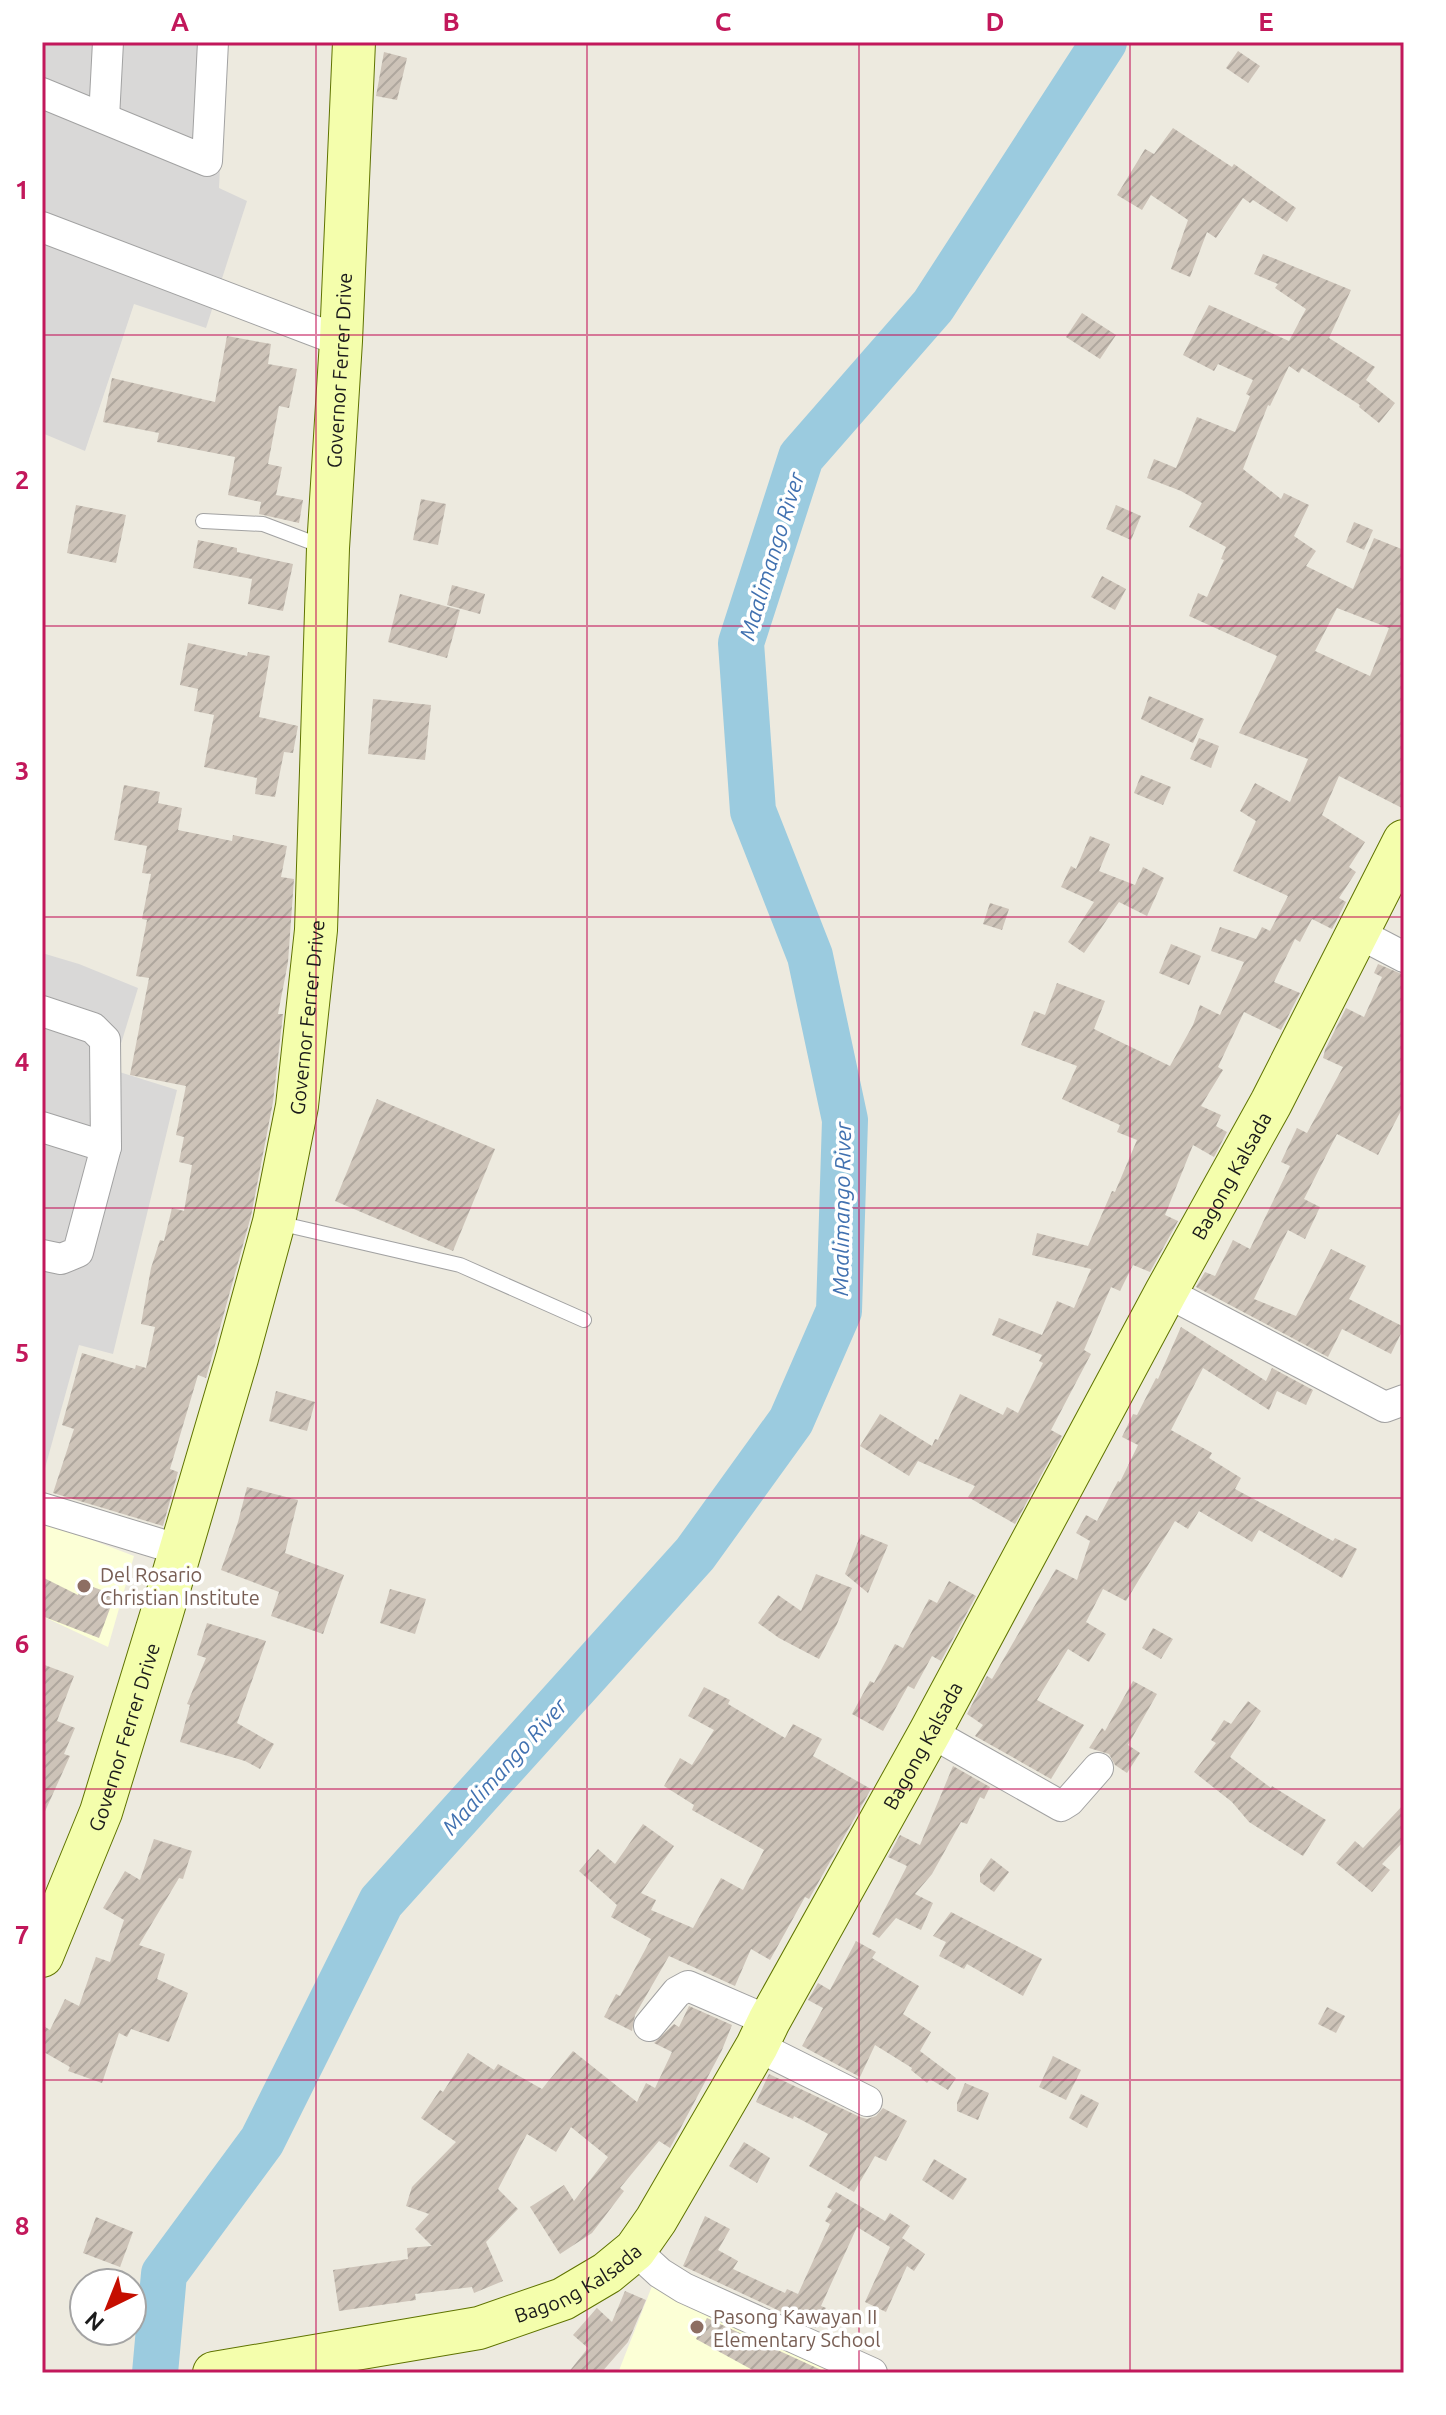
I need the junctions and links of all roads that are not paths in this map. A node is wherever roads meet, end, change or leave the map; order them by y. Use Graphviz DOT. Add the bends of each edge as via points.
graph roads {
  1 [pos="108,42"];
  2 [pos="213,42"];
  3 [pos="354,42"];
  4 [pos="42,93"];
  5 [pos="104,118"];
  6 [pos="42,227"];
  7 [pos="341,341"];
  8 [pos="203,521"];
  9 [pos="328,548"];
  10 [pos="1404,841"];
  11 [pos="1356,932"];
  12 [pos="1404,957"];
  13 [pos="42,1011"];
  14 [pos="42,1127"];
  15 [pos="106,1147"];
  16 [pos="274,1222"];
  17 [pos="42,1255"];
  18 [pos="1166,1292"];
  19 [pos="584,1320"];
  20 [pos="1404,1400"];
  21 [pos="42,1508"];
  22 [pos="180,1550"];
  23 [pos="930,1732"];
  24 [pos="1098,1768"];
  25 [pos="42,1956"];
  26 [pos="649,2026"];
  27 [pos="763,2034"];
  28 [pos="867,2101"];
  29 [pos="635,2250"];
  30 [pos="214,2373"];
  31 [pos="872,2373"];
  1 -- 5 [label="street"];
  2 -- 5 [label="street" via="207,161"];
  3 -- 7 [label="street, Governor Ferrer Drive"];
  4 -- 5 [label="street"];
  6 -- 7 [label="street"];
  7 -- 9 [label="street, Governor Ferrer Drive"];
  8 -- 9 [label="lane" via="263,524"];
  9 -- 16 [label="street, Governor Ferrer Drive" via="316,930 297,1106"];
  10 -- 11 [label="street, Bagong Kalsada"];
  11 -- 12 [label="street"];
  11 -- 18 [label="street, Bagong Kalsada" via="1271,1103"];
  13 -- 15 [label="street" via="93,1028 105,1040"];
  14 -- 15 [label="street"];
  15 -- 17 [label="street" via="78,1252 61,1259"];
  16 -- 19 [label="lane" via="460,1265"];
  16 -- 22 [label="street, Governor Ferrer Drive"];
  18 -- 20 [label="street" via="1385,1407"];
  18 -- 23 [label="street, Bagong Kalsada"];
  21 -- 22 [label="street"];
  22 -- 25 [label="street, Governor Ferrer Drive" via="101,1812"];
  23 -- 24 [label="street" via="1061,1806"];
  23 -- 27 [label="street, Bagong Kalsada"];
  26 -- 27 [label="street" via="688,1986"];
  27 -- 28 [label="street"];
  27 -- 29 [label="street, Bagong Kalsada"];
  29 -- 30 [label="street, Bagong Kalsada" via="563,2299 479,2328"];
  29 -- 31 [label="street" via="684,2288"];
}
